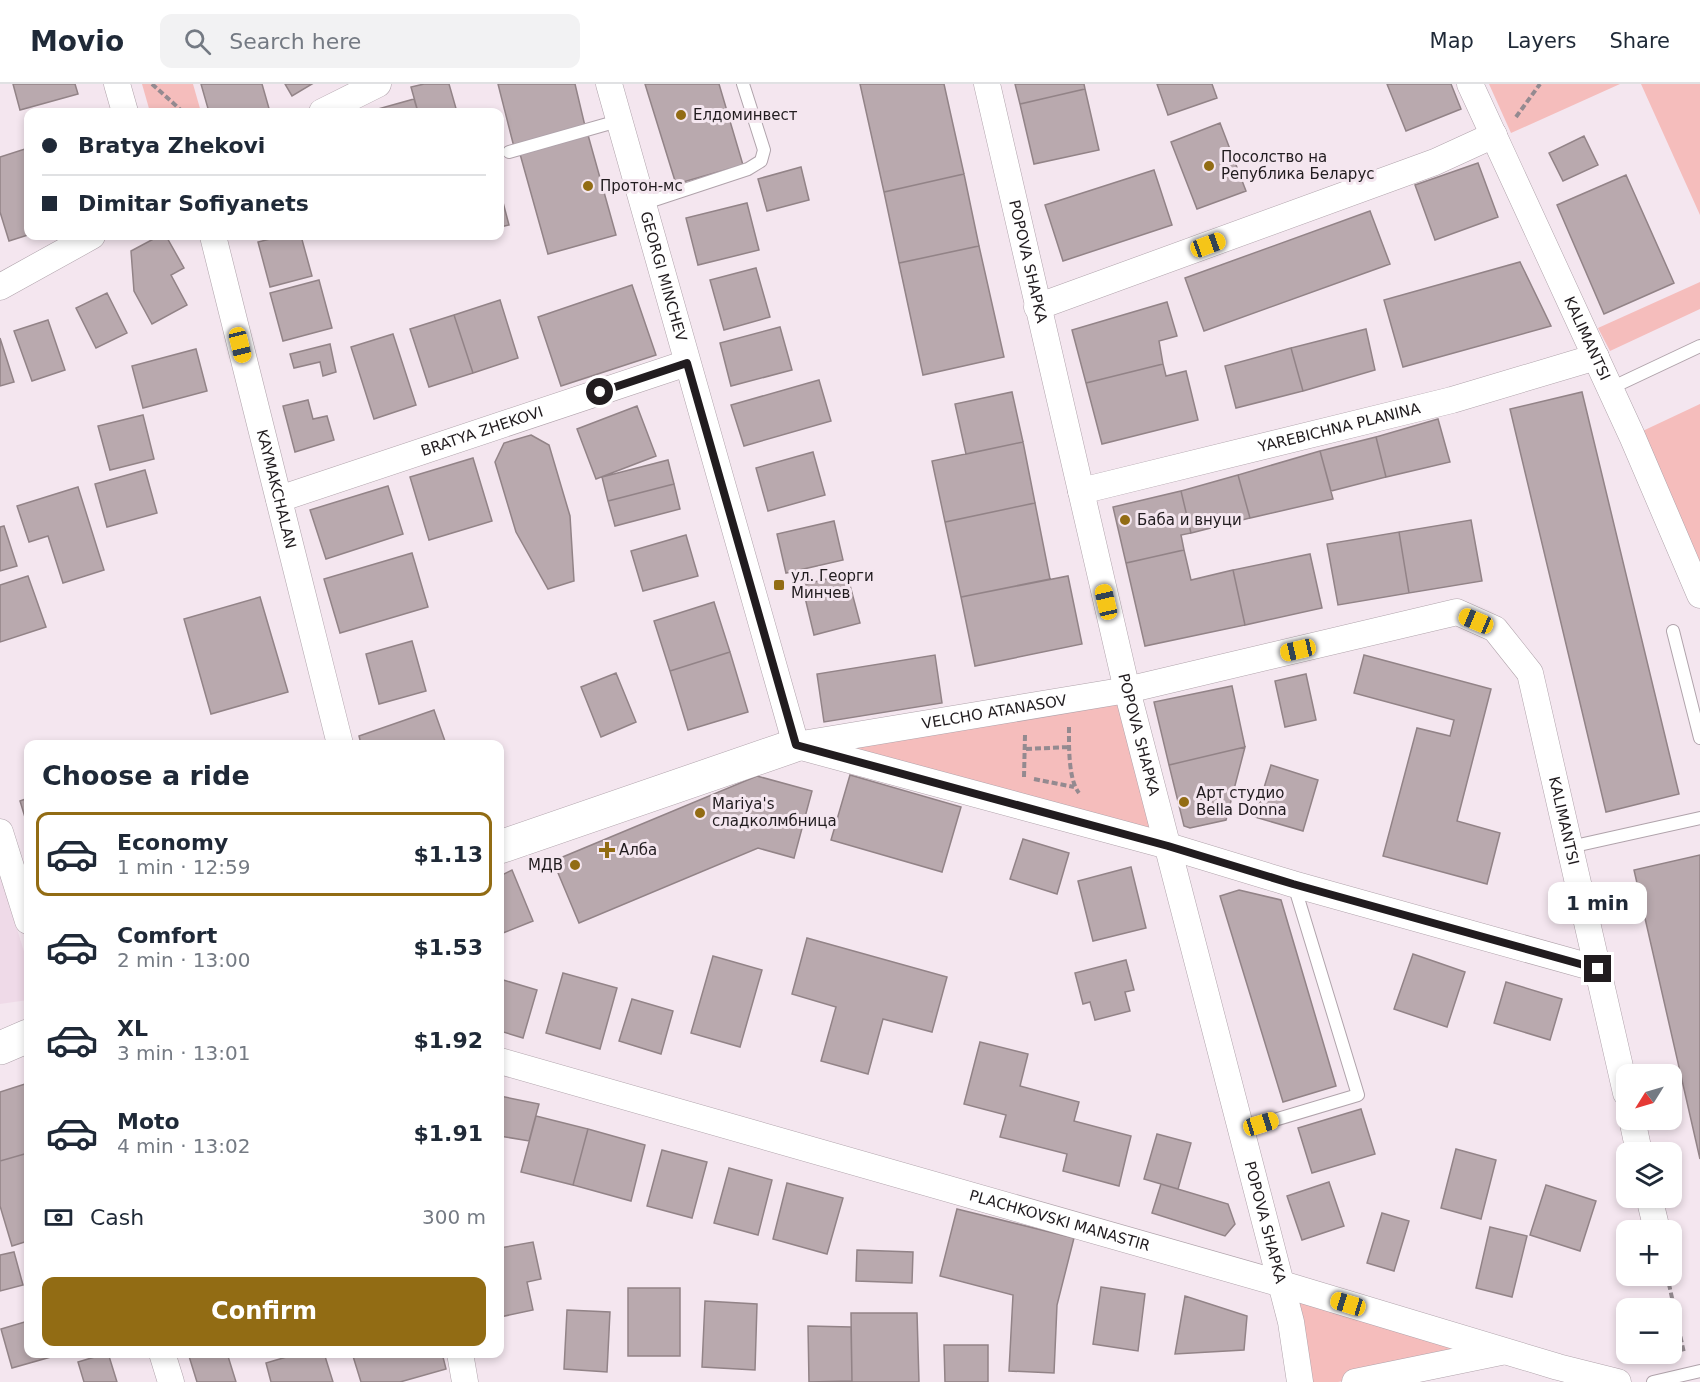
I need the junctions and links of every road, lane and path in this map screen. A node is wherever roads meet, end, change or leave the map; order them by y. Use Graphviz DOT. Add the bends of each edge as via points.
graph roads {
  1 [pos="117,84"];
  2 [pos="152,84"];
  3 [pos="378,84"];
  4 [pos="609,84"];
  5 [pos="743,84"];
  6 [pos="987,84"];
  7 [pos="1470,84"];
  8 [pos="1540,84"];
  9 [pos="125,108"];
  10 [pos="179,108"];
  11 [pos="330,108"];
  12 [pos="618,121"];
  13 [pos="1494,135"];
  14 [pos="509,152"];
  15 [pos="642,204"];
  16 [pos="85,240"];
  17 [pos="214,240"];
  18 [pos="0,286"];
  19 [pos="1037,307"];
  20 [pos="1700,346"];
  21 [pos="1596,357"];
  22 [pos="687,363"];
  23 [pos="1611,388"];
  24 [pos="1081,491"];
  25 [pos="279,499"];
  26 [pos="1700,595"];
  27 [pos="1495,629"];
  28 [pos="1673,631"];
  29 [pos="1127,690"];
  30 [pos="1070,700"];
  31 [pos="1023,708"];
  32 [pos="1700,738"];
  33 [pos="339,740"];
  34 [pos="796,745"];
  35 [pos="1069,747"];
  36 [pos="1026,749"];
  37 [pos="1074,787"];
  38 [pos="1700,818"];
  39 [pos="1107,830"];
  40 [pos="0,832"];
  41 [pos="504,846"];
  42 [pos="1168,846"];
  43 [pos="1570,847"];
  44 [pos="1293,884"];
  45 [pos="24,908"];
  46 [pos="1598,969"];
  47 [pos="24,1038"];
  48 [pos="0,1048"];
  49 [pos="504,1062"];
  50 [pos="1619,1064"];
  51 [pos="1242,1130"];
  52 [pos="1282,1284"];
  53 [pos="1670,1286"];
  54 [pos="1504,1351"];
  55 [pos="164,1358"];
  56 [pos="461,1358"];
  57 [pos="1694,1372"];
  58 [pos="171,1382"];
  59 [pos="465,1382"];
  60 [pos="1300,1382"];
  61 [pos="1355,1382"];
  62 [pos="1618,1382"];
  63 [pos="1653,1382"];
  1 -- 9 [label="street"];
  2 -- 10 [label="path"];
  3 -- 11 [label="street"];
  4 -- 12 [label="street, GEORGI MINCHEV"];
  5 -- 15 [label="lane" via="764,150 761,161 748,169"];
  6 -- 19 [label="street, POPOVA SHAPKA"];
  7 -- 13 [label="street, KALIMANTSI"];
  8 -- 13 [label="path" via="1518,116"];
  12 -- 14 [label="lane"];
  12 -- 15 [label="street, GEORGI MINCHEV"];
  13 -- 19 [label="street" via="1435,162"];
  13 -- 21 [label="street, KALIMANTSI"];
  15 -- 22 [label="street, GEORGI MINCHEV"];
  16 -- 18 [label="street"];
  17 -- 25 [label="street, KAYMAKCHALAN"];
  19 -- 24 [label="street, POPOVA SHAPKA"];
  20 -- 23 [label="lane"];
  21 -- 23 [label="street, KALIMANTSI"];
  21 -- 24 [label="street, YAREBICHNA PLANINA" via="1452,400"];
  22 -- 25 [label="street, BRATYA ZHEKOVI"];
  22 -- 34 [label="street, GEORGI MINCHEV"];
  23 -- 26 [label="street, KALIMANTSI"];
  24 -- 29 [label="street, POPOVA SHAPKA"];
  25 -- 33 [label="street, KAYMAKCHALAN"];
  27 -- 29 [label="street, VELCHO ATANASOV" via="1457,612"];
  27 -- 43 [label="street, KALIMANTSI" via="1530,673"];
  28 -- 32 [label="lane"];
  29 -- 30 [label="street, VELCHO ATANASOV"];
  29 -- 42 [label="street, POPOVA SHAPKA"];
  30 -- 31 [label="street, VELCHO ATANASOV"];
  30 -- 35 [label="path"];
  31 -- 34 [label="street, VELCHO ATANASOV"];
  31 -- 36 [label="path"];
  34 -- 39 [label="street"];
  34 -- 41 [label="street, VELCHO ATANASOV"];
  35 -- 36 [label="path"];
  35 -- 37 [label="path"];
  36 -- 37 [label="path" via="1024,777"];
  37 -- 39 [label="path"];
  38 -- 43 [label="lane"];
  39 -- 42 [label="street"];
  40 -- 45 [label="street"];
  42 -- 44 [label="street"];
  42 -- 51 [label="street, POPOVA SHAPKA"];
  43 -- 46 [label="street, KALIMANTSI"];
  44 -- 46 [label="street"];
  44 -- 51 [label="lane" via="1358,1095"];
  46 -- 50 [label="street, KALIMANTSI"];
  47 -- 48 [label="street"];
  49 -- 52 [label="street, PLACHKOVSKI MANASTIR"];
  51 -- 52 [label="street, POPOVA SHAPKA"];
  52 -- 54 [label="street, PLACHKOVSKI MANASTIR"];
  52 -- 60 [label="street, POPOVA SHAPKA"];
  53 -- 57 [label="path"];
  54 -- 61 [label="street"];
  54 -- 62 [label="street, PLACHKOVSKI MANASTIR"];
  55 -- 58 [label="street"];
  56 -- 59 [label="street"];
  57 -- 63 [label="lane"];
}
